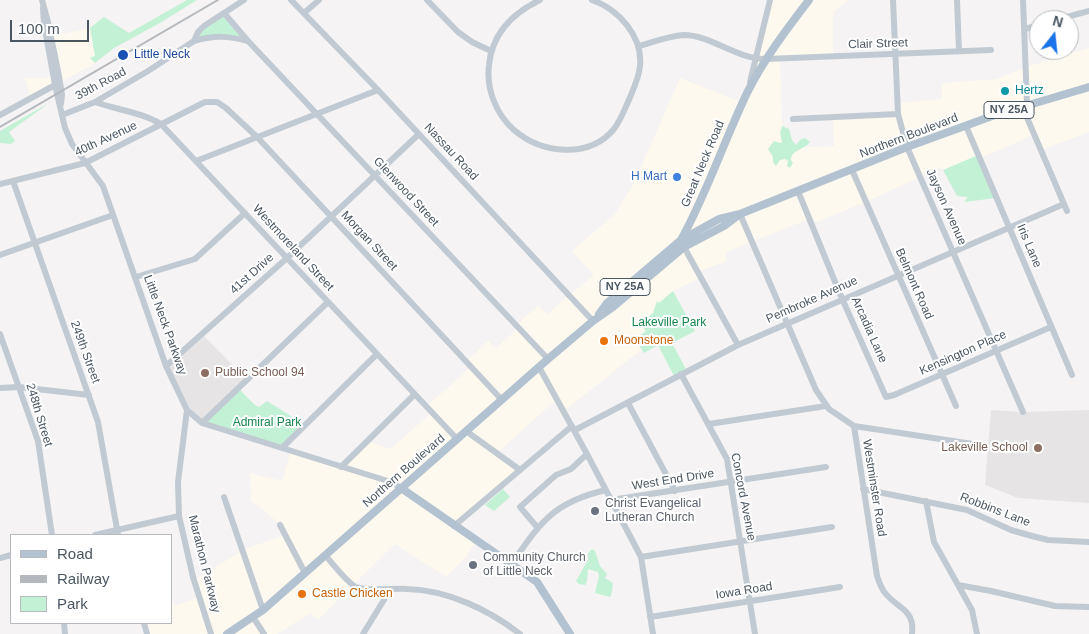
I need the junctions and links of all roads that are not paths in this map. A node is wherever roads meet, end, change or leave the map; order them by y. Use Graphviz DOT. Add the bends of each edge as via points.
graph roads {
  1 [pos="42,0"];
  2 [pos="244,0"];
  3 [pos="291,0"];
  4 [pos="319,0"];
  5 [pos="427,0"];
  6 [pos="540,0"];
  7 [pos="592,0"];
  8 [pos="770,0"];
  9 [pos="809,0"];
  10 [pos="893,0"];
  11 [pos="957,0"];
  12 [pos="1023,0"];
  13 [pos="44,8"];
  14 [pos="224,13"];
  15 [pos="304,13"];
  16 [pos="1029,28"];
  17 [pos="1025,29"];
  18 [pos="194,41"];
  19 [pos="248,41"];
  20 [pos="639,46"];
  21 [pos="991,50"];
  22 [pos="492,51"];
  23 [pos="959,51"];
  24 [pos="896,54"];
  25 [pos="756,59"];
  26 [pos="766,59"];
  27 [pos="55,85"];
  28 [pos="1089,87"];
  29 [pos="378,90"];
  30 [pos="748,90"];
  31 [pos="95,102"];
  32 [pos="217,102"];
  33 [pos="1024,105"];
  34 [pos="61,106"];
  35 [pos="318,114"];
  36 [pos="898,114"];
  37 [pos="0,115"];
  38 [pos="62,115"];
  39 [pos="793,119"];
  40 [pos="161,124"];
  41 [pos="966,126"];
  42 [pos="419,134"];
  43 [pos="257,138"];
  44 [pos="907,147"];
  45 [pos="196,161"];
  46 [pos="85,163"];
  47 [pos="852,170"];
  48 [pos="375,175"];
  49 [pos="13,181"];
  50 [pos="0,184"];
  51 [pos="798,191"];
  52 [pos="1064,204"];
  53 [pos="1067,211"];
  54 [pos="696,212"];
  55 [pos="245,213"];
  56 [pos="740,214"];
  57 [pos="113,215"];
  58 [pos="331,217"];
  59 [pos="719,219"];
  60 [pos="1009,227"];
  61 [pos="34,242"];
  62 [pos="683,243"];
  63 [pos="953,252"];
  64 [pos="0,255"];
  65 [pos="287,258"];
  66 [pos="898,276"];
  67 [pos="136,277"];
  68 [pos="842,298"];
  69 [pos="328,302"];
  70 [pos="593,321"];
  71 [pos="787,324"];
  72 [pos="1051,326"];
  73 [pos="0,334"];
  74 [pos="738,345"];
  75 [pos="996,350"];
  76 [pos="377,354"];
  77 [pos="548,359"];
  78 [pos="166,366"];
  79 [pos="539,367"];
  80 [pos="681,374"];
  81 [pos="941,374"];
  82 [pos="1072,374"];
  83 [pos="19,387"];
  84 [pos="0,388"];
  85 [pos="414,395"];
  86 [pos="885,395"];
  87 [pos="89,396"];
  88 [pos="502,400"];
  89 [pos="628,403"];
  90 [pos="826,406"];
  91 [pos="956,406"];
  92 [pos="187,410"];
  93 [pos="1023,412"];
  94 [pos="202,423"];
  95 [pos="709,424"];
  96 [pos="854,426"];
  97 [pos="573,428"];
  98 [pos="466,431"];
  99 [pos="457,439"];
  100 [pos="974,444"];
  101 [pos="282,448"];
  102 [pos="588,454"];
  103 [pos="341,467"];
  104 [pos="826,467"];
  105 [pos="520,470"];
  106 [pos="731,482"];
  107 [pos="401,488"];
  108 [pos="863,489"];
  109 [pos="606,490"];
  110 [pos="675,491"];
  111 [pos="224,497"];
  112 [pos="611,500"];
  113 [pos="926,502"];
  114 [pos="179,516"];
  115 [pos="280,525"];
  116 [pos="454,526"];
  117 [pos="537,527"];
  118 [pos="832,527"];
  119 [pos="117,533"];
  120 [pos="52,534"];
  121 [pos="741,542"];
  122 [pos="1089,542"];
  123 [pos="324,556"];
  124 [pos="641,557"];
  125 [pos="510,564"];
  126 [pos="305,573"];
  127 [pos="958,585"];
  128 [pos="840,587"];
  129 [pos="390,590"];
  130 [pos="750,601"];
  131 [pos="1089,607"];
  132 [pos="263,610"];
  133 [pos="253,617"];
  134 [pos="650,617"];
  135 [pos="211,634"];
  136 [pos="227,634"];
  137 [pos="264,634"];
  138 [pos="363,634"];
  139 [pos="520,634"];
  140 [pos="570,634"];
  141 [pos="653,634"];
  142 [pos="755,634"];
  143 [pos="912,634"];
  144 [pos="977,634"];
  1 -- 13 [label="street, Little Neck Parkway"];
  2 -- 14 [label="street, 39th Road"];
  3 -- 15 [label="street, Nassau Road"];
  4 -- 15 [label="street"];
  5 -- 22 [label="street" via="458,32"];
  6 -- 22 [label="street" via="510,19 498,34"];
  7 -- 20 [label="street" via="624,22"];
  8 -- 25 [label="street, Great Neck Road"];
  9 -- 26 [label="main road, Great Neck Road"];
  10 -- 24 [label="street, Jayson Avenue"];
  11 -- 23 [label="street"];
  12 -- 17 [label="street"];
  13 -- 27 [label="street, Little Neck Parkway"];
  13 -- 34 [label="street, Little Neck Parkway" via="59,76"];
  14 -- 18 [label="street, 39th Road" via="204,26"];
  14 -- 19 [label="street, Glenwood Street"];
  15 -- 29 [label="street, Nassau Road"];
  16 -- 17 [label="street"];
  17 -- 33 [label="street"];
  18 -- 19 [label="street" via="222,36"];
  18 -- 31 [label="street, 39th Road"];
  19 -- 35 [label="street, Glenwood Street"];
  20 -- 22 [label="street" via="637,80 613,129 596,144 560,150 538,145 519,134 504,118 490,89 488,74"];
  20 -- 25 [label="street, Clair Street" via="688,36"];
  21 -- 23 [label="street, Clair Street"];
  23 -- 24 [label="street, Clair Street"];
  24 -- 26 [label="street, Clair Street"];
  24 -- 36 [label="street, Jayson Avenue"];
  25 -- 26 [label="street, Clair Street"];
  25 -- 30 [label="street, Great Neck Road"];
  26 -- 30 [label="main road, Great Neck Road"];
  27 -- 34 [label="street, Little Neck Parkway"];
  27 -- 37 [label="street"];
  28 -- 33 [label="main road, Northern Boulevard / NY 25A"];
  29 -- 35 [label="street"];
  29 -- 42 [label="street, Nassau Road"];
  30 -- 54 [label="main road, Great Neck Road"];
  31 -- 38 [label="street, 39th Road"];
  31 -- 40 [label="street, Westmoreland Street" via="143,115"];
  32 -- 40 [label="street, 40th Avenue" via="205,102"];
  32 -- 43 [label="street, Morgan Street"];
  33 -- 41 [label="main road, Northern Boulevard / NY 25A"];
  33 -- 52 [label="street"];
  34 -- 38 [label="street, Little Neck Parkway"];
  35 -- 43 [label="street"];
  35 -- 48 [label="street, Glenwood Street"];
  36 -- 39 [label="street"];
  36 -- 44 [label="street, Jayson Avenue"];
  38 -- 46 [label="street, Little Neck Parkway" via="68,136"];
  40 -- 45 [label="street, Westmoreland Street"];
  40 -- 46 [label="street, 40th Avenue"];
  41 -- 44 [label="main road, Northern Boulevard / NY 25A"];
  41 -- 60 [label="street, Iris Lane"];
  42 -- 48 [label="street, 41st Drive"];
  42 -- 70 [label="street, Nassau Road"];
  43 -- 45 [label="street"];
  43 -- 58 [label="street, Morgan Street"];
  44 -- 47 [label="main road, Northern Boulevard / NY 25A"];
  44 -- 63 [label="street, Jayson Avenue"];
  45 -- 55 [label="street, Westmoreland Street"];
  46 -- 49 [label="street, 40th Avenue"];
  46 -- 57 [label="street, Little Neck Parkway" via="103,186"];
  47 -- 51 [label="main road, Northern Boulevard / NY 25A"];
  47 -- 66 [label="street, Belmont Road"];
  48 -- 58 [label="street, 41st Drive"];
  48 -- 77 [label="street, Glenwood Street"];
  49 -- 50 [label="street, 40th Avenue"];
  49 -- 61 [label="street, 249th Street"];
  51 -- 56 [label="main road, Northern Boulevard / NY 25A"];
  51 -- 68 [label="street, Arcadia Lane"];
  52 -- 53 [label="street"];
  52 -- 60 [label="street, Pembroke Avenue"];
  54 -- 59 [label="main road" via="703,221"];
  54 -- 62 [label="main road, Great Neck Road"];
  55 -- 65 [label="street, Westmoreland Street"];
  55 -- 67 [label="street" via="195,259"];
  56 -- 59 [label="main road, Northern Boulevard / NY 25A"];
  56 -- 62 [label="main road, Northern Boulevard / NY 25A" via="724,226"];
  56 -- 71 [label="street, Westminster Road"];
  57 -- 61 [label="street"];
  57 -- 67 [label="street, Little Neck Parkway"];
  58 -- 65 [label="street, 41st Drive"];
  58 -- 88 [label="street, Morgan Street"];
  59 -- 62 [label="main road, Northern Boulevard / NY 25A"];
  60 -- 63 [label="street, Pembroke Avenue"];
  60 -- 72 [label="street, Iris Lane"];
  61 -- 64 [label="street"];
  61 -- 87 [label="street, 249th Street"];
  62 -- 70 [label="main road, Northern Boulevard / NY 25A" via="607,303"];
  62 -- 74 [label="street"];
  63 -- 66 [label="street, Pembroke Avenue"];
  63 -- 75 [label="street, Jayson Avenue"];
  65 -- 69 [label="street, Westmoreland Street"];
  65 -- 78 [label="street, 41st Drive"];
  66 -- 68 [label="street, Pembroke Avenue"];
  66 -- 81 [label="street, Belmont Road"];
  67 -- 78 [label="street, Little Neck Parkway"];
  68 -- 71 [label="street, Pembroke Avenue"];
  68 -- 86 [label="street, Arcadia Lane"];
  69 -- 76 [label="street, Westmoreland Street"];
  69 -- 94 [label="street"];
  70 -- 77 [label="main road, Northern Boulevard / NY 25A"];
  71 -- 74 [label="street, Pembroke Avenue"];
  71 -- 90 [label="street, Westminster Road"];
  72 -- 75 [label="street, Kensington Place"];
  72 -- 82 [label="street, Iris Lane"];
  73 -- 83 [label="street, 248th Street"];
  74 -- 80 [label="street, Pembroke Avenue"];
  75 -- 81 [label="street, Kensington Place"];
  75 -- 93 [label="street, Jayson Avenue"];
  76 -- 85 [label="street, Westmoreland Street"];
  76 -- 101 [label="street"];
  77 -- 79 [label="main road, Northern Boulevard / NY 25A"];
  78 -- 92 [label="street, Little Neck Parkway"];
  79 -- 88 [label="main road, Northern Boulevard / NY 25A"];
  79 -- 97 [label="street"];
  80 -- 89 [label="street, Pembroke Avenue"];
  80 -- 95 [label="street, Concord Avenue"];
  81 -- 86 [label="street, Kensington Place" via="894,395"];
  81 -- 91 [label="street, Belmont Road"];
  83 -- 84 [label="street"];
  83 -- 87 [label="street"];
  83 -- 120 [label="street, 248th Street" via="38,441"];
  85 -- 99 [label="street, Westmoreland Street"];
  85 -- 103 [label="street"];
  87 -- 119 [label="street, 249th Street" via="98,422"];
  88 -- 98 [label="main road, Northern Boulevard / NY 25A"];
  89 -- 97 [label="street, Pembroke Avenue"];
  89 -- 110 [label="street"];
  90 -- 95 [label="street"];
  90 -- 96 [label="street, Westminster Road"];
  92 -- 94 [label="street, Little Neck Parkway"];
  92 -- 114 [label="street, Marathon Parkway" via="178,482"];
  94 -- 101 [label="street, Little Neck Parkway"];
  95 -- 106 [label="street, Concord Avenue" via="726,457"];
  96 -- 100 [label="street"];
  96 -- 108 [label="street, Westminster Road"];
  97 -- 102 [label="street"];
  97 -- 105 [label="street, Pembroke Avenue"];
  98 -- 99 [label="main road, Northern Boulevard / NY 25A"];
  98 -- 105 [label="street"];
  99 -- 107 [label="main road, Northern Boulevard / NY 25A"];
  101 -- 103 [label="street, Little Neck Parkway"];
  102 -- 109 [label="street"];
  102 -- 117 [label="street" via="556,475 520,507"];
  103 -- 107 [label="street, Little Neck Parkway" via="392,482"];
  104 -- 106 [label="street, West End Drive"];
  105 -- 116 [label="street, Pembroke Avenue"];
  106 -- 110 [label="street, West End Drive"];
  106 -- 121 [label="street, Concord Avenue"];
  107 -- 116 [label="main road, Little Neck Parkway"];
  107 -- 123 [label="main road, Northern Boulevard / NY 25A"];
  108 -- 113 [label="street, Robbins Lane"];
  108 -- 143 [label="street, Westminster Road" via="876,576 886,594 908,612"];
  109 -- 112 [label="street"];
  109 -- 117 [label="street" via="562,507"];
  110 -- 112 [label="street, West End Drive"];
  111 -- 132 [label="street"];
  112 -- 124 [label="street"];
  113 -- 122 [label="street, Robbins Lane" via="967,510 1011,530 1048,540"];
  113 -- 127 [label="street" via="934,542"];
  114 -- 119 [label="street"];
  114 -- 135 [label="street, Marathon Parkway"];
  115 -- 126 [label="street"];
  116 -- 125 [label="main road, Little Neck Parkway"];
  117 -- 125 [label="street"];
  118 -- 121 [label="street"];
  121 -- 124 [label="street"];
  121 -- 130 [label="street, Concord Avenue"];
  123 -- 126 [label="main road, Northern Boulevard / NY 25A"];
  123 -- 129 [label="street" via="356,587"];
  124 -- 134 [label="street"];
  125 -- 140 [label="main road, Little Neck Parkway" via="537,582"];
  126 -- 132 [label="main road, Northern Boulevard / NY 25A"];
  127 -- 131 [label="street" via="1055,606"];
  127 -- 144 [label="street" via="972,610"];
  128 -- 130 [label="street, Iowa Road"];
  129 -- 138 [label="street"];
  129 -- 139 [label="street" via="407,589 448,596 490,614"];
  130 -- 134 [label="street, Iowa Road"];
  130 -- 142 [label="street, Concord Avenue"];
  132 -- 133 [label="main road, Northern Boulevard / NY 25A"];
  133 -- 136 [label="main road, Northern Boulevard"];
  133 -- 137 [label="street"];
  134 -- 141 [label="street"];
}
